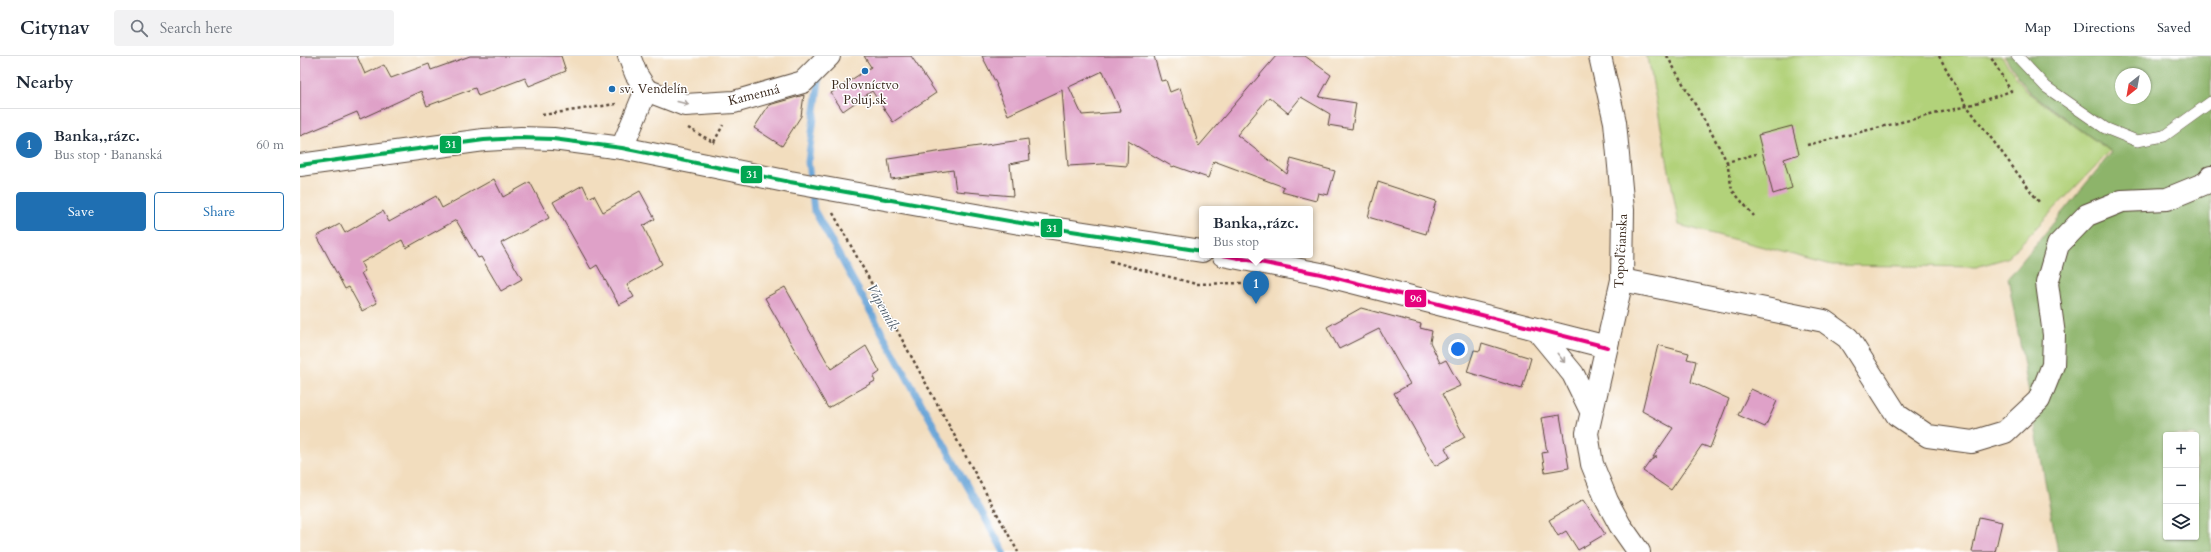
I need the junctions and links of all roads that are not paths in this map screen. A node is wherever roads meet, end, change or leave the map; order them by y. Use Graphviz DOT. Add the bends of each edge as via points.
graph roads {
  1 [pos="629,56"];
  2 [pos="1600,56"];
  3 [pos="2017,56"];
  4 [pos="826,59"];
  5 [pos="646,90"];
  6 [pos="2211,102"];
  7 [pos="622,148"];
  8 [pos="300,165"];
  9 [pos="2211,177"];
  10 [pos="1199,251"];
  11 [pos="1238,258"];
  12 [pos="1622,280"];
  13 [pos="1536,329"];
  14 [pos="1607,347"];
  15 [pos="1591,411"];
  16 [pos="1638,552"];
  1 -- 5 [label="main road"];
  2 -- 12 [label="main road, Topoľčianska" via="1616,122 1623,210"];
  3 -- 6 [label="lane" via="2046,87 2106,128 2137,141 2164,136"];
  5 -- 4 [label="main road, Kamenná, one-way" via="686,105 734,102 803,82"];
  5 -- 7 [label="main road"];
  7 -- 8 [label="main road" via="553,139 521,138 484,140"];
  7 -- 10 [label="main road" via="790,182 1026,224"];
  9 -- 12 [label="main road" via="2206,183 2167,199 2122,201 2087,215 2058,245 2047,283 2054,335 2053,365 2039,400 2004,432 1972,442 1928,436 1897,415 1848,338 1824,322"];
  11 -- 13 [label="main road" via="1321,274"];
  12 -- 14 [label="main road, Topoľčianska"];
  13 -- 14 [label="main road"];
  13 -- 15 [label="main road, one-way" via="1573,374"];
  14 -- 15 [label="main road, Topoľčianska"];
  15 -- 16 [label="main road, Topoľčianska" via="1587,433 1592,464 1607,501"];
}
